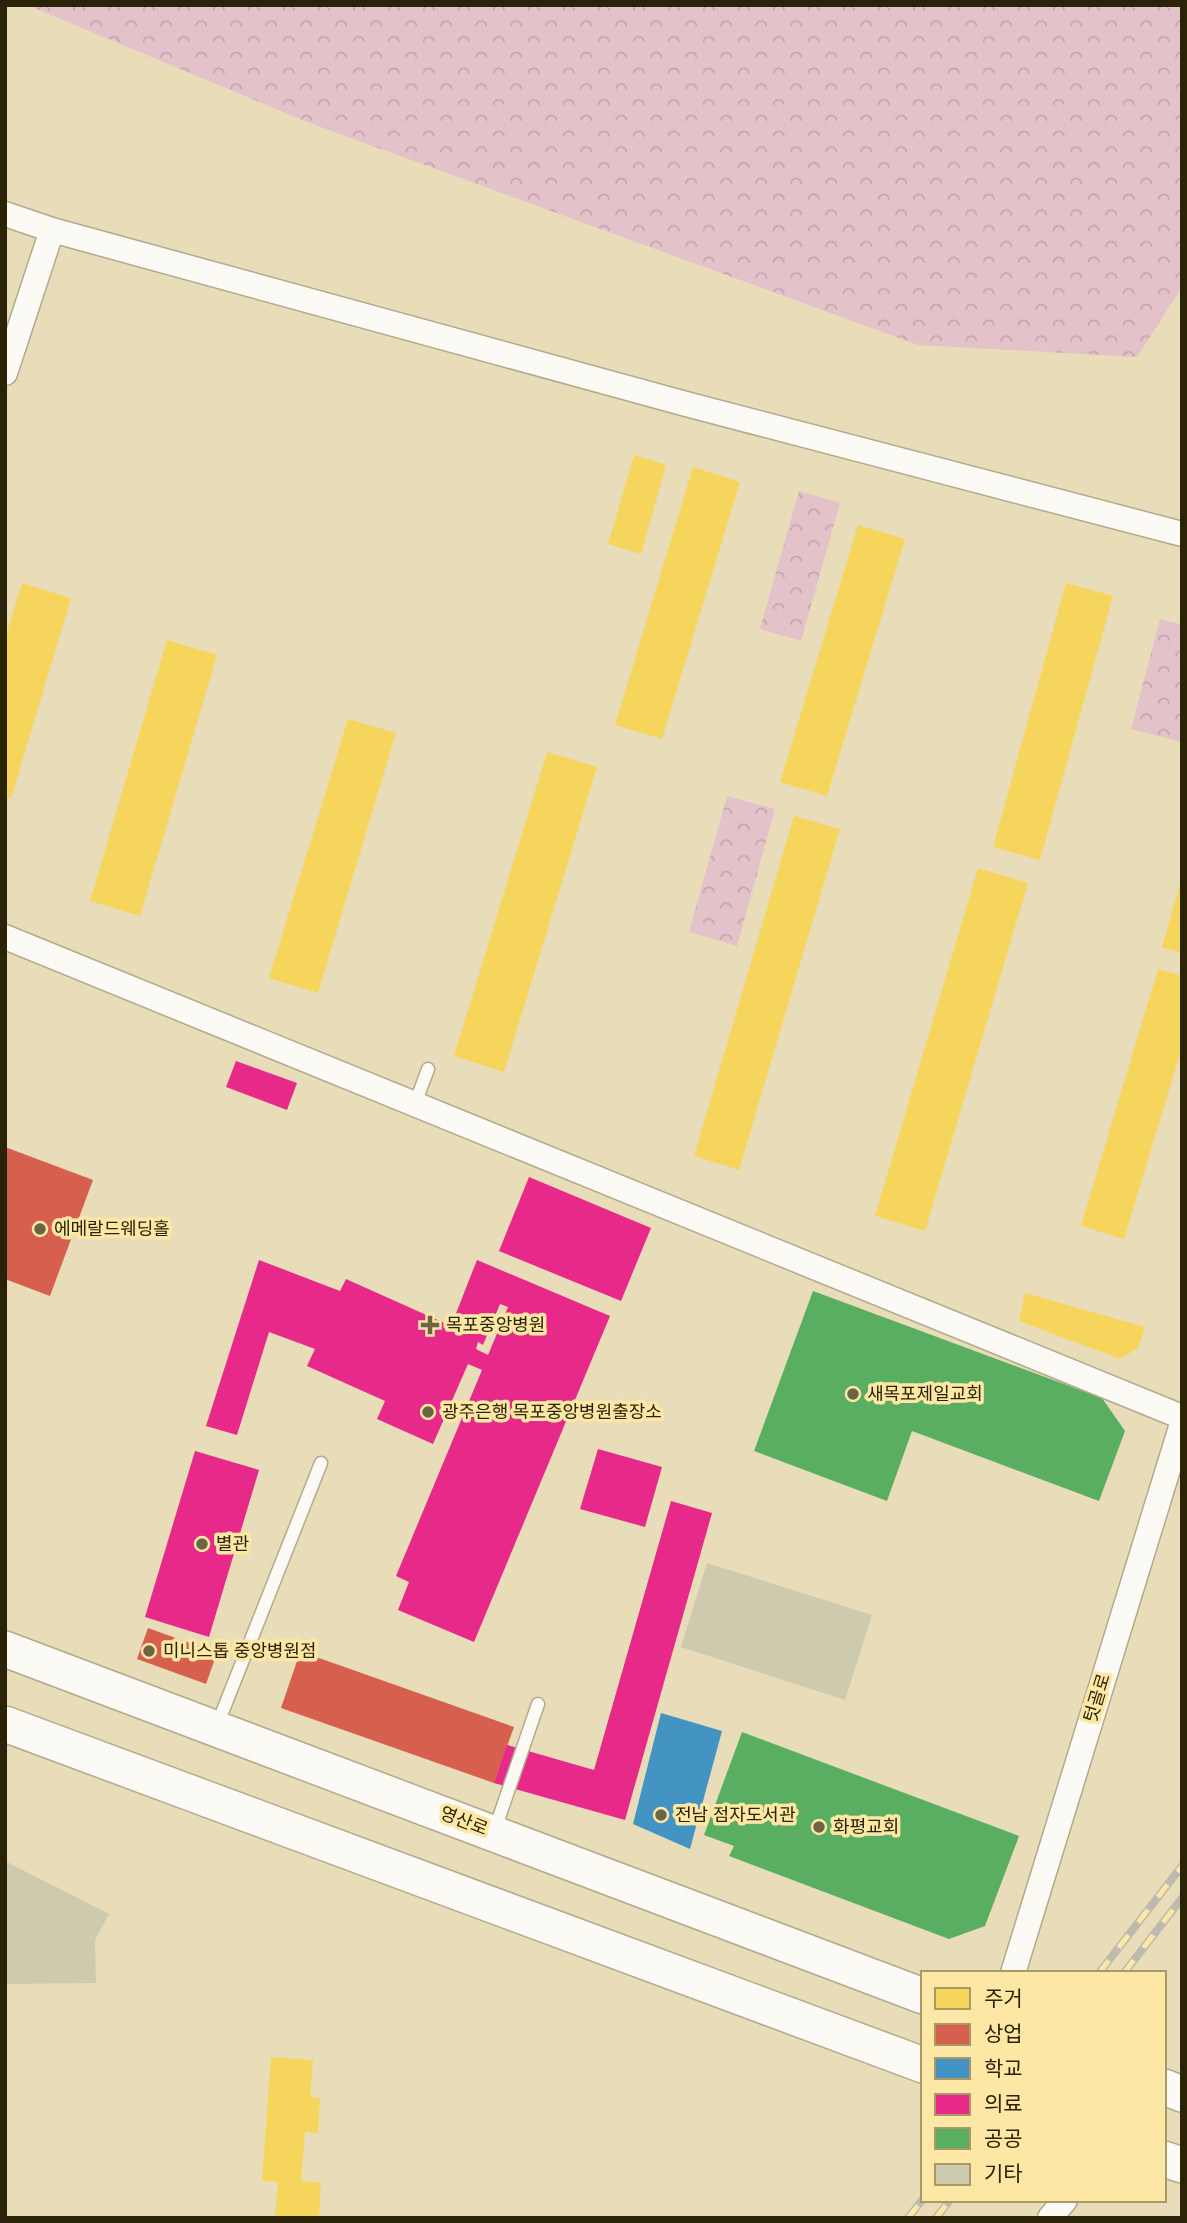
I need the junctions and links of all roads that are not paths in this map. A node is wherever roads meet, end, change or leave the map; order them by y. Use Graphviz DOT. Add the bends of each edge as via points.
graph roads {
  1 [pos="5,214"];
  2 [pos="52,230"];
  3 [pos="5,373"];
  4 [pos="1182,534"];
  5 [pos="5,937"];
  6 [pos="428,1069"];
  7 [pos="415,1104"];
  8 [pos="1182,1417"];
  9 [pos="1182,1424"];
  10 [pos="321,1463"];
  11 [pos="5,1649"];
  12 [pos="538,1704"];
  13 [pos="5,1724"];
  14 [pos="216,1728"];
  15 [pos="494,1832"];
  16 [pos="1014,1971"];
  17 [pos="921,1995"];
  18 [pos="921,2064"];
  19 [pos="1063,2202"];
  20 [pos="1050,2218"];
  1 -- 2 [label="street"];
  2 -- 3 [label="street"];
  2 -- 4 [label="street"];
  5 -- 7 [label="street"];
  6 -- 7 [label="lane"];
  7 -- 8 [label="street"];
  9 -- 16 [label="street, 텃골로"];
  10 -- 14 [label="lane"];
  11 -- 14 [label="street, 영산로"];
  12 -- 15 [label="lane"];
  13 -- 18 [label="street"];
  14 -- 15 [label="street, 영산로"];
  15 -- 17 [label="street, 영산로"];
  19 -- 20 [label="street"];
}
